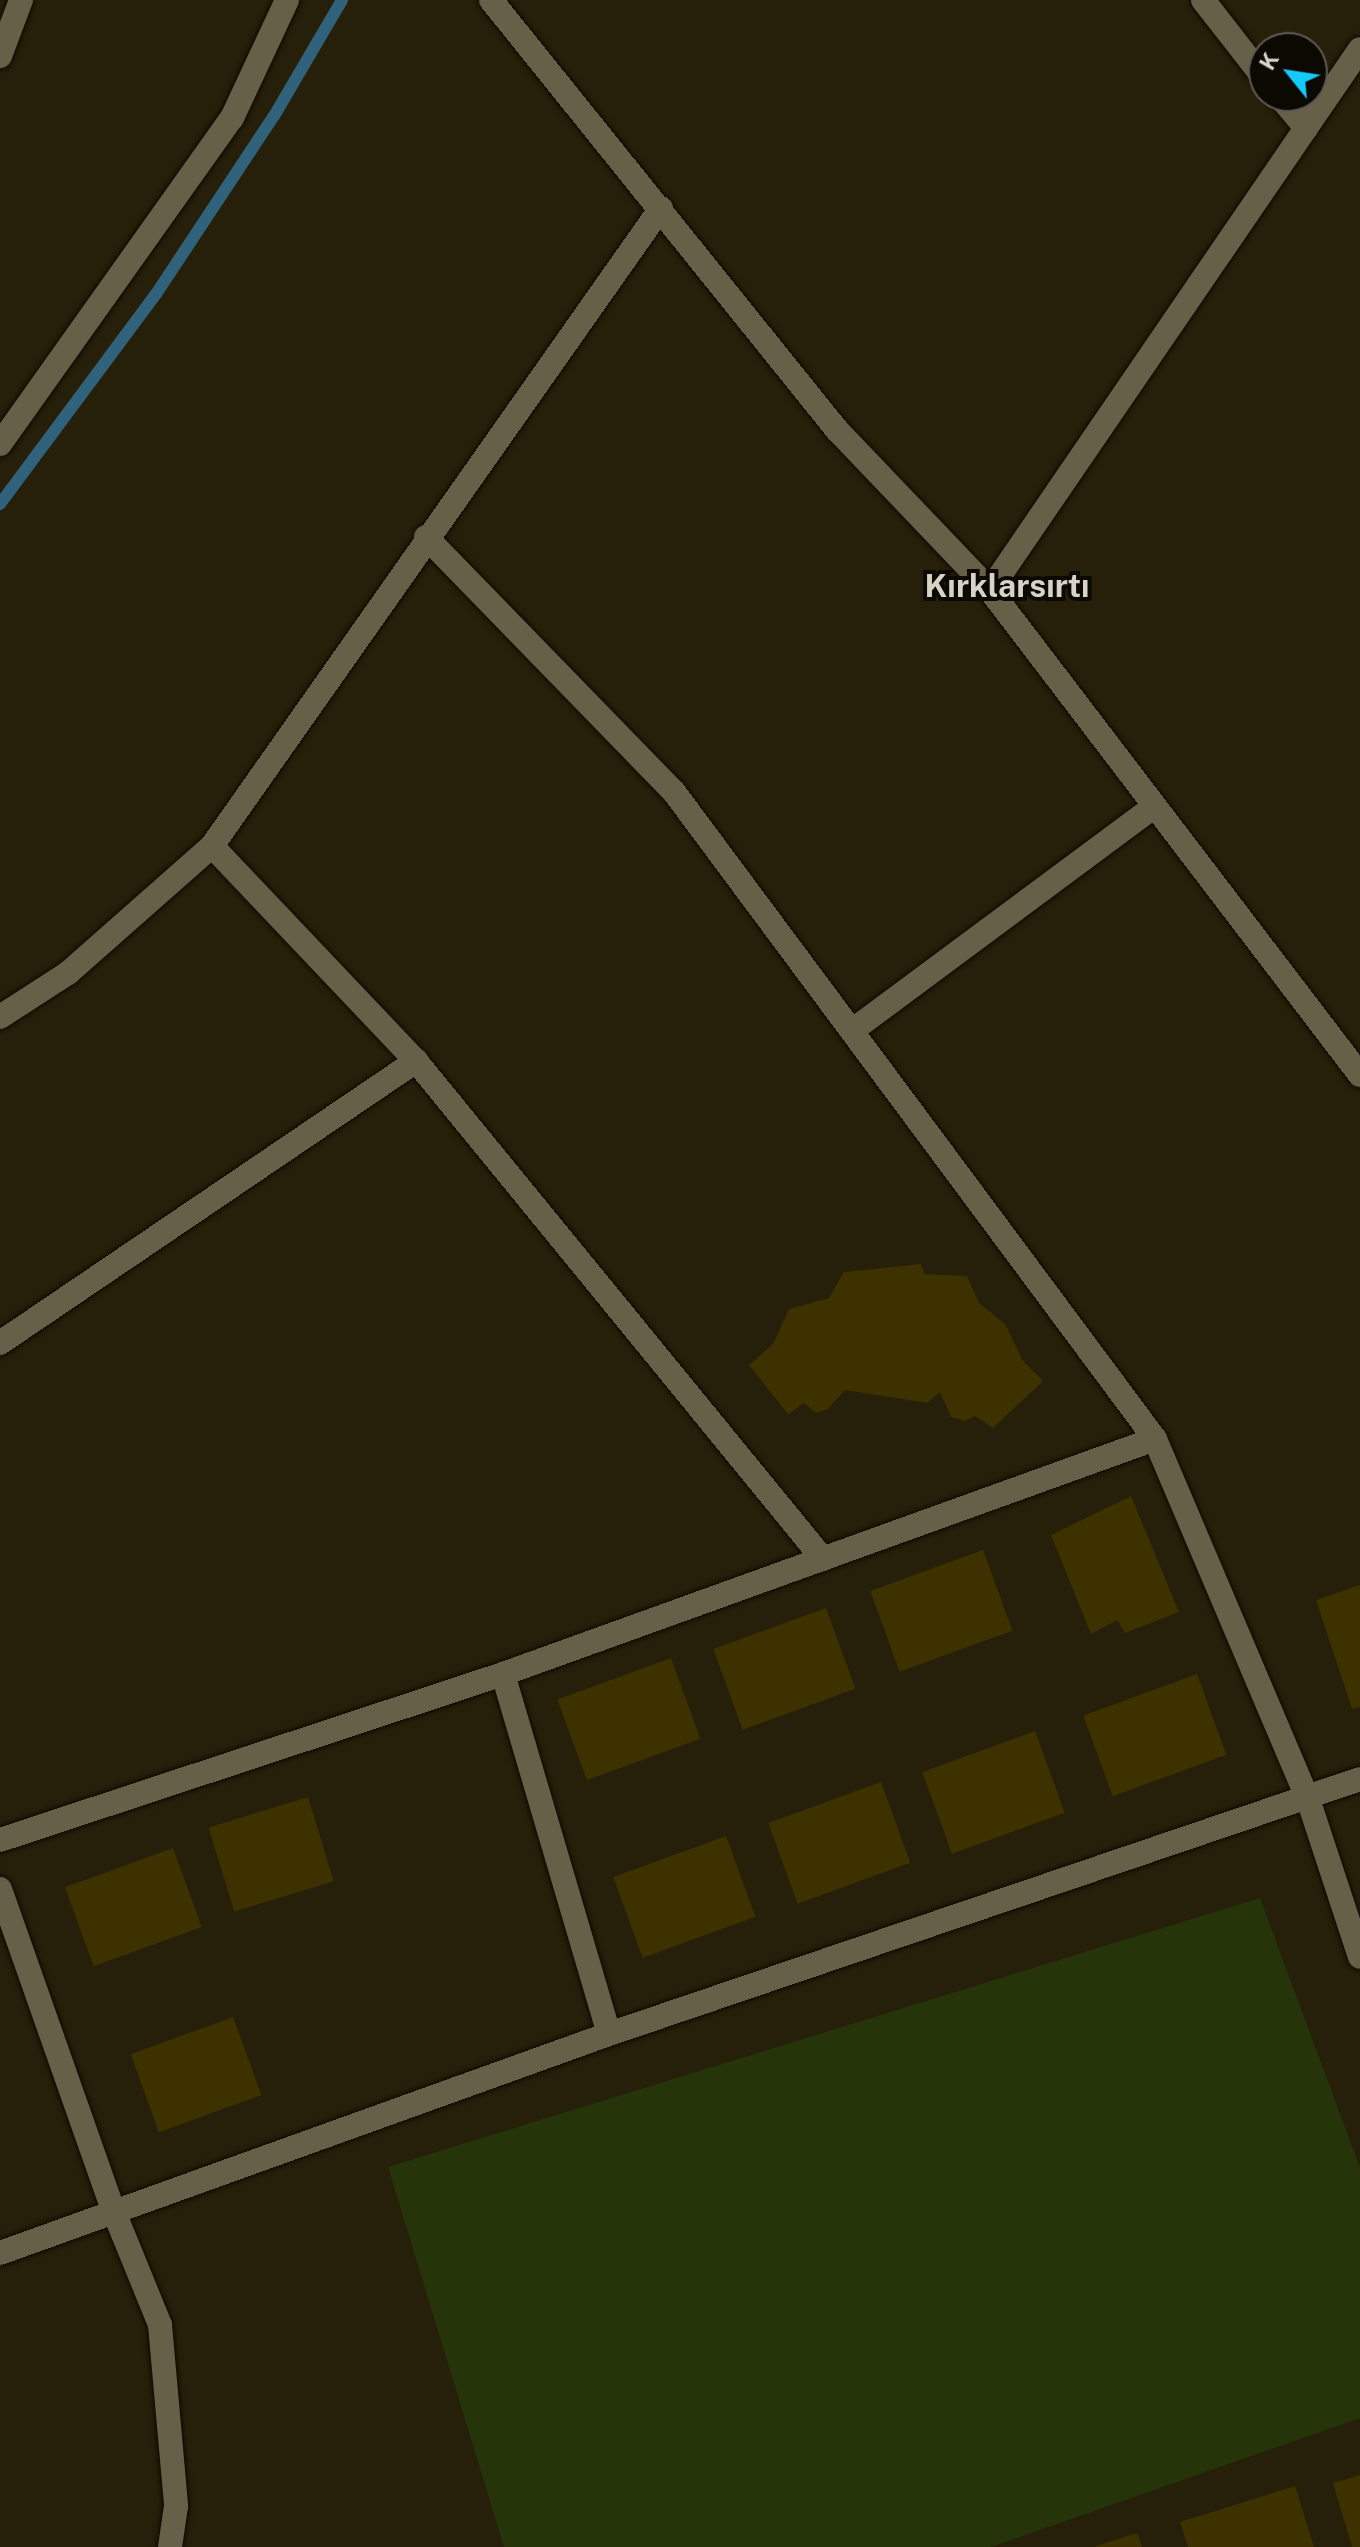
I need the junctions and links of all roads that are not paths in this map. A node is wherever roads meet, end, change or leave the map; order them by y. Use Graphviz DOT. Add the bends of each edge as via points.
graph roads {
  1 [pos="21,0"];
  2 [pos="287,0"];
  3 [pos="491,0"];
  4 [pos="1203,0"];
  5 [pos="1360,49"];
  6 [pos="0,56"];
  7 [pos="1248,58"];
  8 [pos="1292,112"];
  9 [pos="1306,128"];
  10 [pos="661,208"];
  11 [pos="0,444"];
  12 [pos="426,537"];
  13 [pos="990,590"];
  14 [pos="1152,808"];
  15 [pos="212,846"];
  16 [pos="0,1015"];
  17 [pos="853,1030"];
  18 [pos="416,1061"];
  19 [pos="1360,1075"];
  20 [pos="0,1343"];
  21 [pos="1155,1439"];
  22 [pos="823,1559"];
  23 [pos="503,1674"];
  24 [pos="1360,1779"];
  25 [pos="1308,1799"];
  26 [pos="0,1840"];
  27 [pos="0,1889"];
  28 [pos="1360,1957"];
  29 [pos="609,2034"];
  30 [pos="114,2212"];
  31 [pos="0,2253"];
  32 [pos="170,2547"];
  1 -- 6 [label="street"];
  2 -- 11 [label="street" via="232,118"];
  3 -- 10 [label="street"];
  4 -- 7 [label="street"];
  5 -- 9 [label="street"];
  8 -- 9 [label="street"];
  9 -- 13 [label="street"];
  10 -- 12 [label="street"];
  10 -- 13 [label="street" via="837,430"];
  12 -- 15 [label="street"];
  12 -- 17 [label="street" via="674,792"];
  13 -- 14 [label="street"];
  14 -- 17 [label="street"];
  14 -- 19 [label="street"];
  15 -- 16 [label="street" via="68,973"];
  15 -- 18 [label="street"];
  17 -- 21 [label="street"];
  18 -- 20 [label="street"];
  18 -- 22 [label="street"];
  21 -- 22 [label="street"];
  21 -- 25 [label="street"];
  22 -- 23 [label="street"];
  23 -- 26 [label="street"];
  23 -- 29 [label="street"];
  24 -- 25 [label="street"];
  25 -- 28 [label="street"];
  25 -- 29 [label="street"];
  27 -- 30 [label="street"];
  29 -- 30 [label="street"];
  30 -- 31 [label="street"];
  30 -- 32 [label="street" via="160,2325 176,2506"];
}
